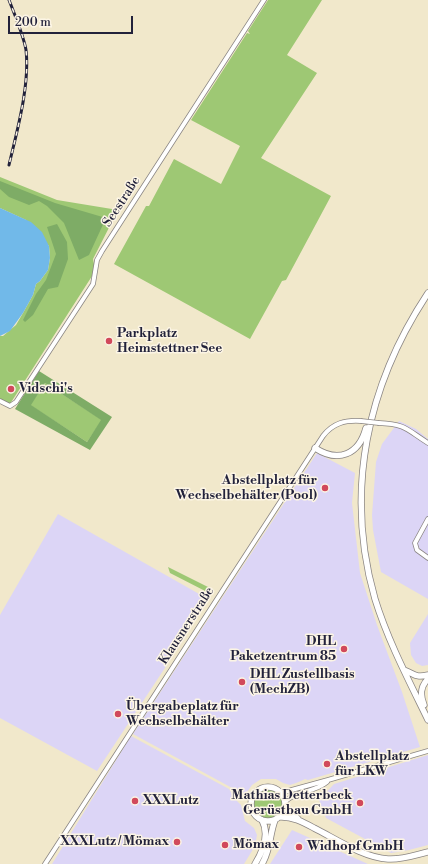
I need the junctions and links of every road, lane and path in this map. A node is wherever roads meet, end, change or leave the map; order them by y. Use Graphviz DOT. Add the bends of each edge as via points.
graph roads {
  1 [pos="264,0"];
  2 [pos="428,294"];
  3 [pos="0,401"];
  4 [pos="376,402"];
  5 [pos="428,443"];
  6 [pos="315,448"];
  7 [pos="428,519"];
  8 [pos="428,558"];
  9 [pos="404,670"];
  10 [pos="428,675"];
  11 [pos="428,679"];
  12 [pos="428,720"];
  13 [pos="428,751"];
  14 [pos="328,780"];
  15 [pos="279,792"];
  16 [pos="285,804"];
  17 [pos="277,819"];
  18 [pos="262,820"];
  19 [pos="300,820"];
  20 [pos="428,852"];
  21 [pos="45,864"];
  22 [pos="255,864"];
  23 [pos="262,864"];
  1 -- 3 [label="street, Seestraße" via="102,251 97,260 93,284 16,402 10,406"];
  2 -- 4 [label="main road" via="394,353"];
  4 -- 6 [label="main road" via="370,410 361,440 351,451 330,456"];
  4 -- 9 [label="main road" via="364,460 361,503 363,532 367,566 376,599"];
  5 -- 6 [label="street, Klausnerstraße, bridge" via="404,427 344,421 335,424 326,432"];
  6 -- 21 [label="street, Klausnerstraße"];
  7 -- 8 [label="street" via="415,543 418,550"];
  9 -- 10 [label="main road" via="415,676"];
  9 -- 12 [label="main road"];
  11 -- 12 [label="main road" via="421,694"];
  13 -- 14 [label="street"];
  14 -- 15 [label="street"];
  14 -- 16 [label="street" via="317,788 291,797"];
  15 -- 16 [label="main road"];
  15 -- 18 [label="main road" via="267,787 254,795 251,809 255,816"];
  16 -- 17 [label="main road"];
  16 -- 19 [label="main road"];
  17 -- 18 [label="main road" via="268,822"];
  17 -- 19 [label="main road" via="285,817"];
  17 -- 23 [label="main road" via="272,829 269,851"];
  18 -- 22 [label="main road" via="265,841"];
  19 -- 20 [label="main road" via="360,851 378,857 398,859"];
}
